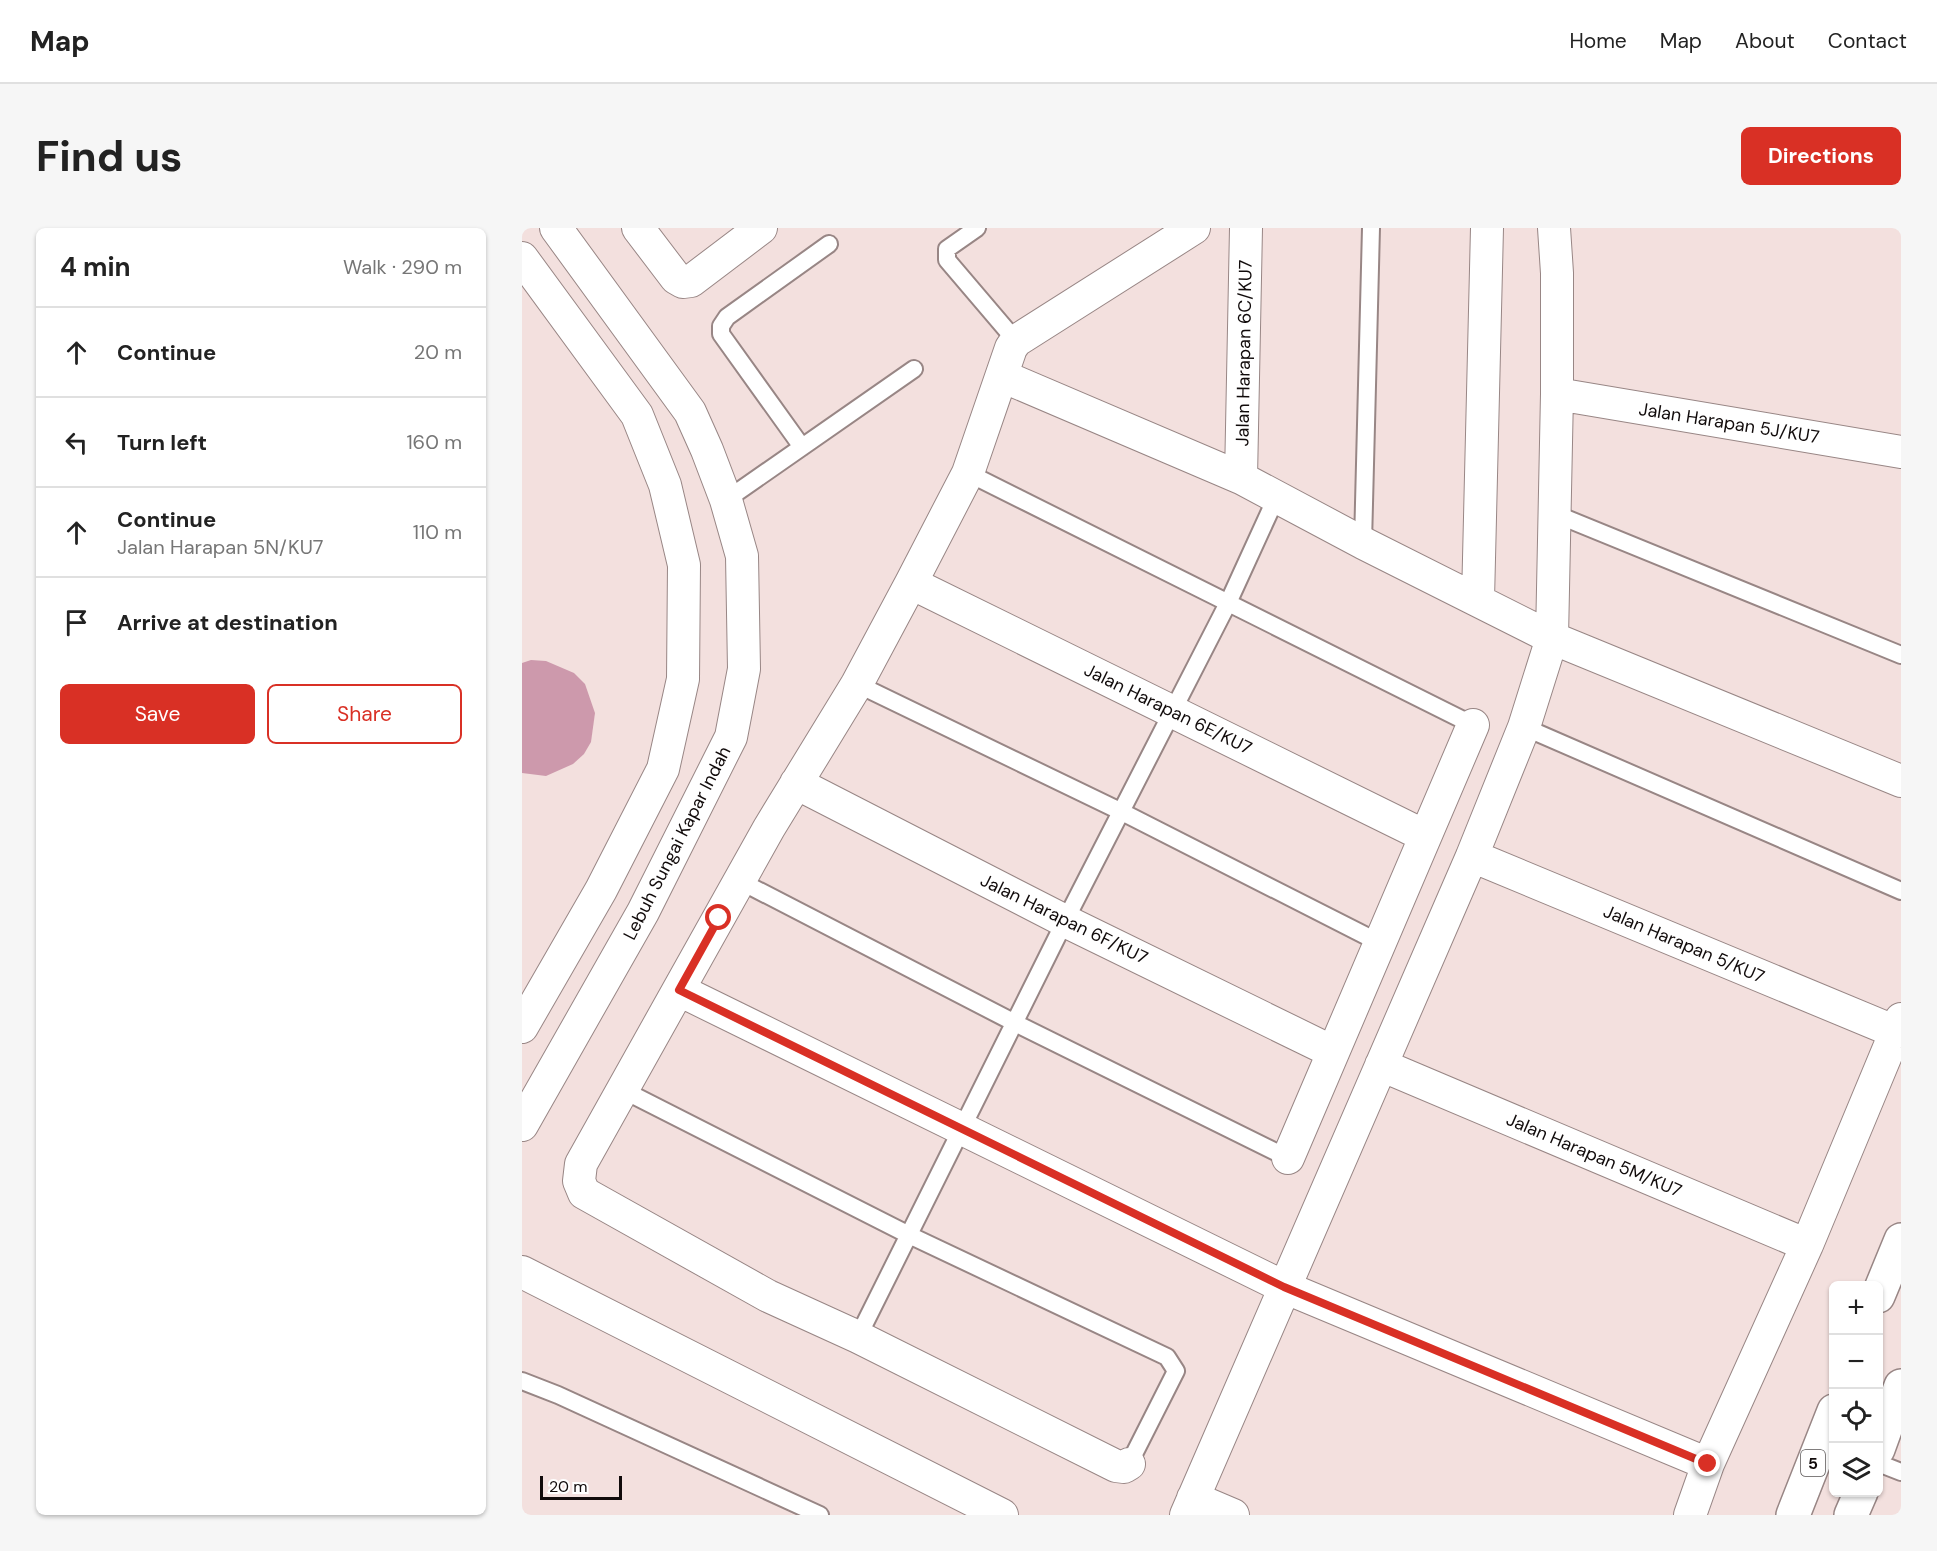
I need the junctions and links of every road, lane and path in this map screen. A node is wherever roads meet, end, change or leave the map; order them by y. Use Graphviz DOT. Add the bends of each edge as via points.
graph roads {
  1 [pos="556,228"];
  2 [pos="638,228"];
  3 [pos="761,228"];
  4 [pos="977,228"];
  5 [pos="1194,228"];
  6 [pos="1246,228"];
  7 [pos="1371,228"];
  8 [pos="1487,228"];
  9 [pos="1554,228"];
  10 [pos="829,244"];
  11 [pos="522,258"];
  12 [pos="1016,341"];
  13 [pos="914,369"];
  14 [pos="1002,376"];
  15 [pos="1557,394"];
  16 [pos="802,447"];
  17 [pos="1901,452"];
  18 [pos="968,473"];
  19 [pos="1241,478"];
  20 [pos="1276,498"];
  21 [pos="726,500"];
  22 [pos="1553,513"];
  23 [pos="1363,543"];
  24 [pos="911,583"];
  25 [pos="1478,600"];
  26 [pos="1228,603"];
  27 [pos="1552,638"];
  28 [pos="1901,655"];
  29 [pos="857,684"];
  30 [pos="1171,711"];
  31 [pos="1473,725"];
  32 [pos="1524,727"];
  33 [pos="1901,781"];
  34 [pos="796,783"];
  35 [pos="1122,812"];
  36 [pos="1425,836"];
  37 [pos="1472,856"];
  38 [pos="740,881"];
  39 [pos="1901,891"];
  40 [pos="1065,921"];
  41 [pos="1380,943"];
  42 [pos="679,990"];
  43 [pos="1015,1023"];
  44 [pos="1899,1025"];
  45 [pos="522,1027"];
  46 [pos="1333,1052"];
  47 [pos="1381,1065"];
  48 [pos="623,1090"];
  49 [pos="522,1125"];
  50 [pos="963,1130"];
  51 [pos="1288,1158"];
  52 [pos="909,1235"];
  53 [pos="1901,1240"];
  54 [pos="1807,1245"];
  55 [pos="522,1272"];
  56 [pos="1883,1284"];
  57 [pos="1284,1287"];
  58 [pos="858,1337"];
  59 [pos="522,1381"];
  60 [pos="1901,1386"];
  61 [pos="1829,1421"];
  62 [pos="1880,1443"];
  63 [pos="1130,1464"];
  64 [pos="1708,1464"];
  65 [pos="1883,1465"];
  66 [pos="1901,1472"];
  67 [pos="1859,1497"];
  68 [pos="1189,1506"];
  69 [pos="820,1515"];
  70 [pos="1002,1515"];
  71 [pos="1233,1515"];
  72 [pos="1690,1515"];
  73 [pos="1793,1515"];
  74 [pos="1851,1515"];
  1 -- 21 [label="street, Lebuh Sungai Kapar Indah" via="690,412"];
  2 -- 3 [label="street" via="683,282 691,281"];
  4 -- 12 [label="lane" via="947,249 947,260"];
  5 -- 12 [label="street"];
  6 -- 19 [label="street, Jalan Harapan 6C/KU7"];
  7 -- 23 [label="lane"];
  8 -- 25 [label="street"];
  9 -- 15 [label="street"];
  10 -- 16 [label="lane" via="727,317 721,326 721,334"];
  11 -- 45 [label="street" via="637,415 665,485 684,565 683,679 663,769 602,890"];
  12 -- 14 [label="street" via="1007,354"];
  13 -- 16 [label="lane"];
  14 -- 18 [label="street"];
  14 -- 19 [label="street"];
  15 -- 17 [label="street, Jalan Harapan 5J/KU7"];
  15 -- 22 [label="street"];
  16 -- 21 [label="lane"];
  18 -- 24 [label="street"];
  18 -- 26 [label="lane"];
  19 -- 20 [label="street"];
  20 -- 23 [label="street"];
  20 -- 26 [label="lane"];
  21 -- 49 [label="street, Lebuh Sungai Kapar Indah" via="742,556 744,669 731,738 643,912"];
  22 -- 27 [label="street"];
  22 -- 28 [label="lane"];
  23 -- 25 [label="street"];
  24 -- 29 [label="street"];
  24 -- 30 [label="street, Jalan Harapan 6E/KU7"];
  25 -- 27 [label="street"];
  26 -- 30 [label="lane"];
  26 -- 31 [label="lane"];
  27 -- 32 [label="street"];
  27 -- 33 [label="street"];
  29 -- 34 [label="street"];
  29 -- 35 [label="lane"];
  30 -- 35 [label="lane"];
  30 -- 36 [label="street, Jalan Harapan 6E/KU7"];
  31 -- 36 [label="street"];
  32 -- 37 [label="street"];
  32 -- 39 [label="lane"];
  34 -- 38 [label="street"];
  34 -- 40 [label="street, Jalan Harapan 6F/KU7"];
  35 -- 40 [label="lane"];
  35 -- 41 [label="lane"];
  36 -- 41 [label="street"];
  37 -- 44 [label="street, Jalan Harapan 5/KU7"];
  37 -- 47 [label="street"];
  38 -- 42 [label="street"];
  38 -- 43 [label="lane"];
  40 -- 43 [label="lane"];
  40 -- 46 [label="street, Jalan Harapan 6F/KU7"];
  41 -- 46 [label="street"];
  42 -- 48 [label="street"];
  42 -- 50 [label="street"];
  43 -- 50 [label="lane"];
  43 -- 51 [label="lane"];
  44 -- 54 [label="street"];
  46 -- 51 [label="street"];
  47 -- 54 [label="street, Jalan Harapan 5M/KU7"];
  47 -- 57 [label="street"];
  48 -- 52 [label="lane"];
  48 -- 58 [label="street" via="581,1164 579,1181 584,1193 768,1296"];
  50 -- 52 [label="lane"];
  50 -- 57 [label="street"];
  52 -- 58 [label="lane"];
  52 -- 63 [label="lane" via="1167,1357 1176,1371"];
  53 -- 56 [label="highway"];
  54 -- 64 [label="street"];
  55 -- 70 [label="street"];
  57 -- 64 [label="street"];
  57 -- 68 [label="street"];
  58 -- 63 [label="street" via="1116,1467"];
  59 -- 69 [label="lane"];
  60 -- 62 [label="highway"];
  61 -- 73 [label="highway, 5"];
  64 -- 72 [label="street"];
  65 -- 66 [label="lane"];
  67 -- 74 [label="highway"];
  68 -- 71 [label="street"];
}
